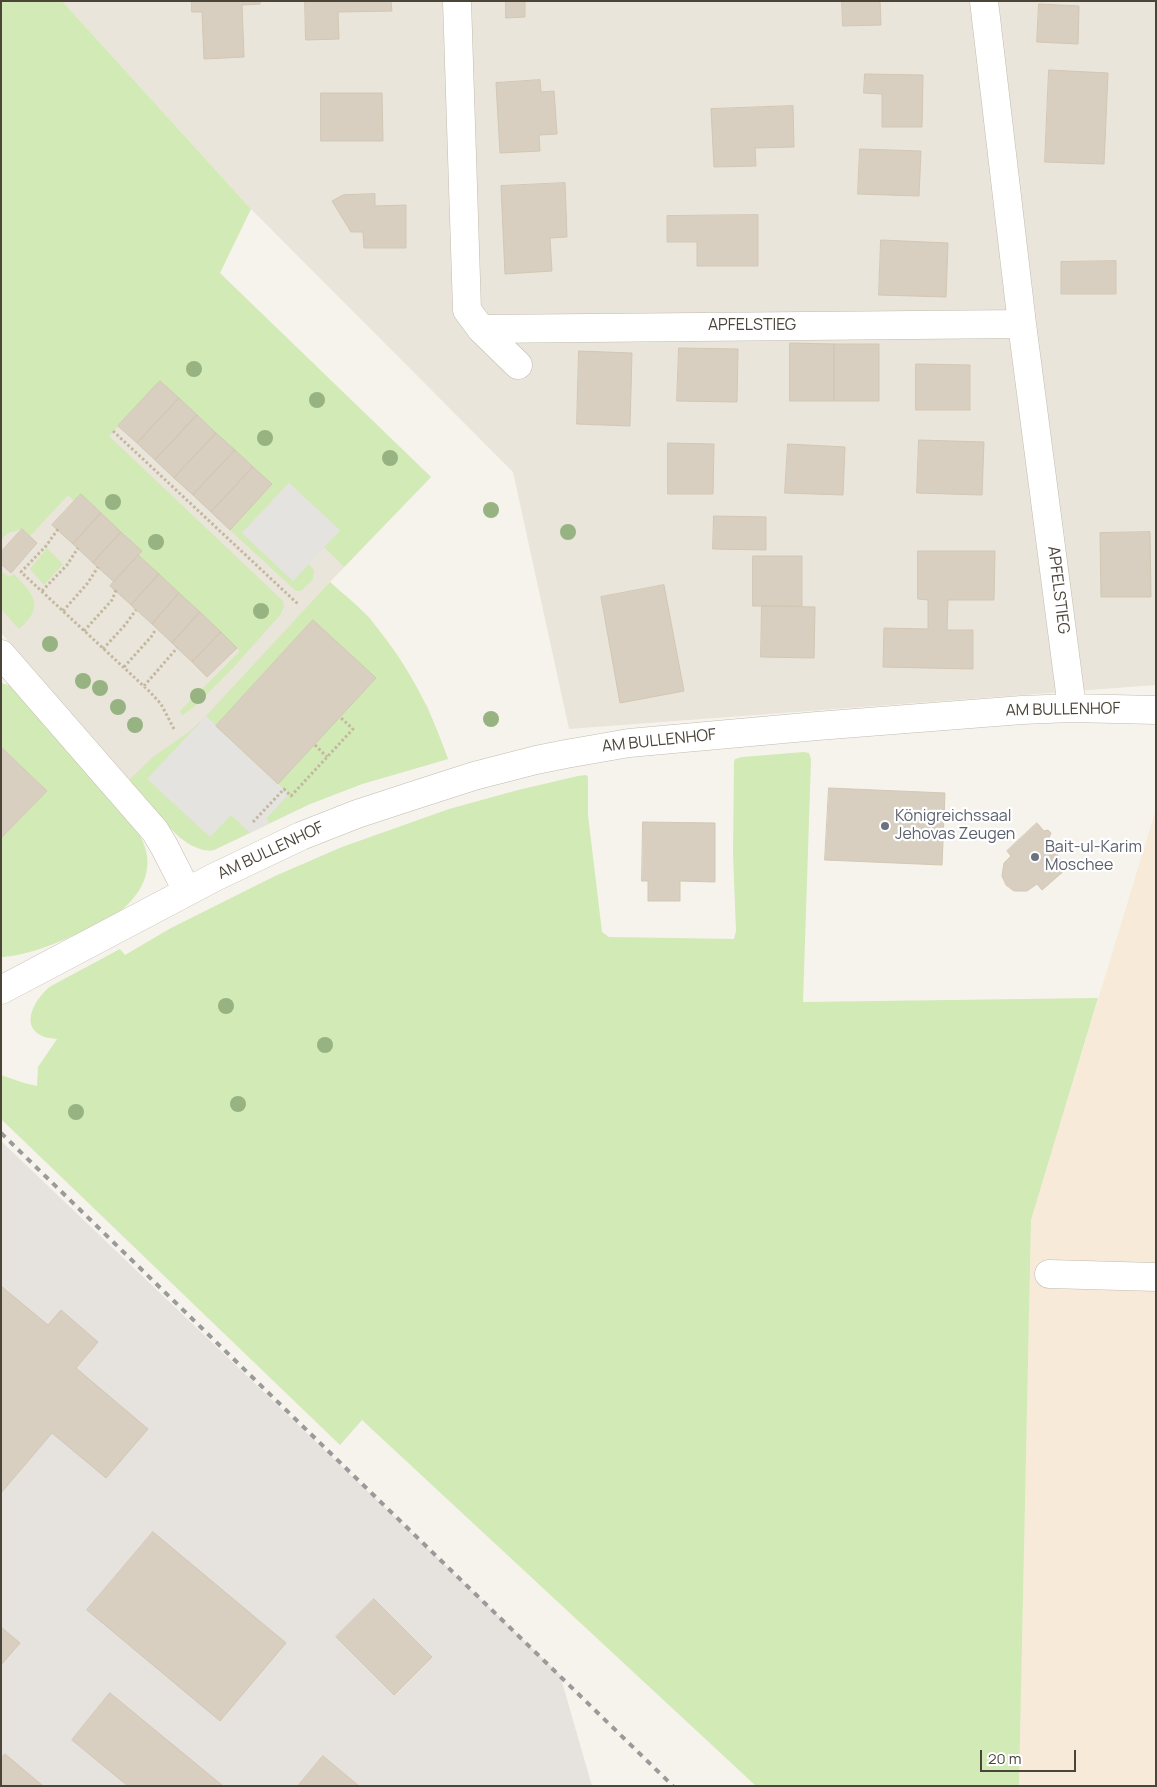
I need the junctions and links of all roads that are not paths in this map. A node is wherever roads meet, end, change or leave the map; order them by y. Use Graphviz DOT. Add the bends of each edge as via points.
graph roads {
  1 [pos="456,1"];
  2 [pos="984,1"];
  3 [pos="1022,324"];
  4 [pos="481,329"];
  5 [pos="518,365"];
  6 [pos="1,654"];
  7 [pos="1072,708"];
  8 [pos="1156,710"];
  9 [pos="187,891"];
  10 [pos="1,990"];
  11 [pos="1050,1274"];
  12 [pos="1156,1277"];
  1 -- 4 [label="street" via="467,310"];
  2 -- 3 [label="street, APFELSTIEG"];
  3 -- 4 [label="street, APFELSTIEG"];
  3 -- 7 [label="street, APFELSTIEG"];
  4 -- 5 [label="street"];
  6 -- 9 [label="street" via="155,831"];
  7 -- 8 [label="street, AM BULLENHOF"];
  7 -- 9 [label="street, AM BULLENHOF" via="662,740 566,754 474,776 357,814 274,848"];
  9 -- 10 [label="street, AM BULLENHOF"];
  11 -- 12 [label="street"];
}
